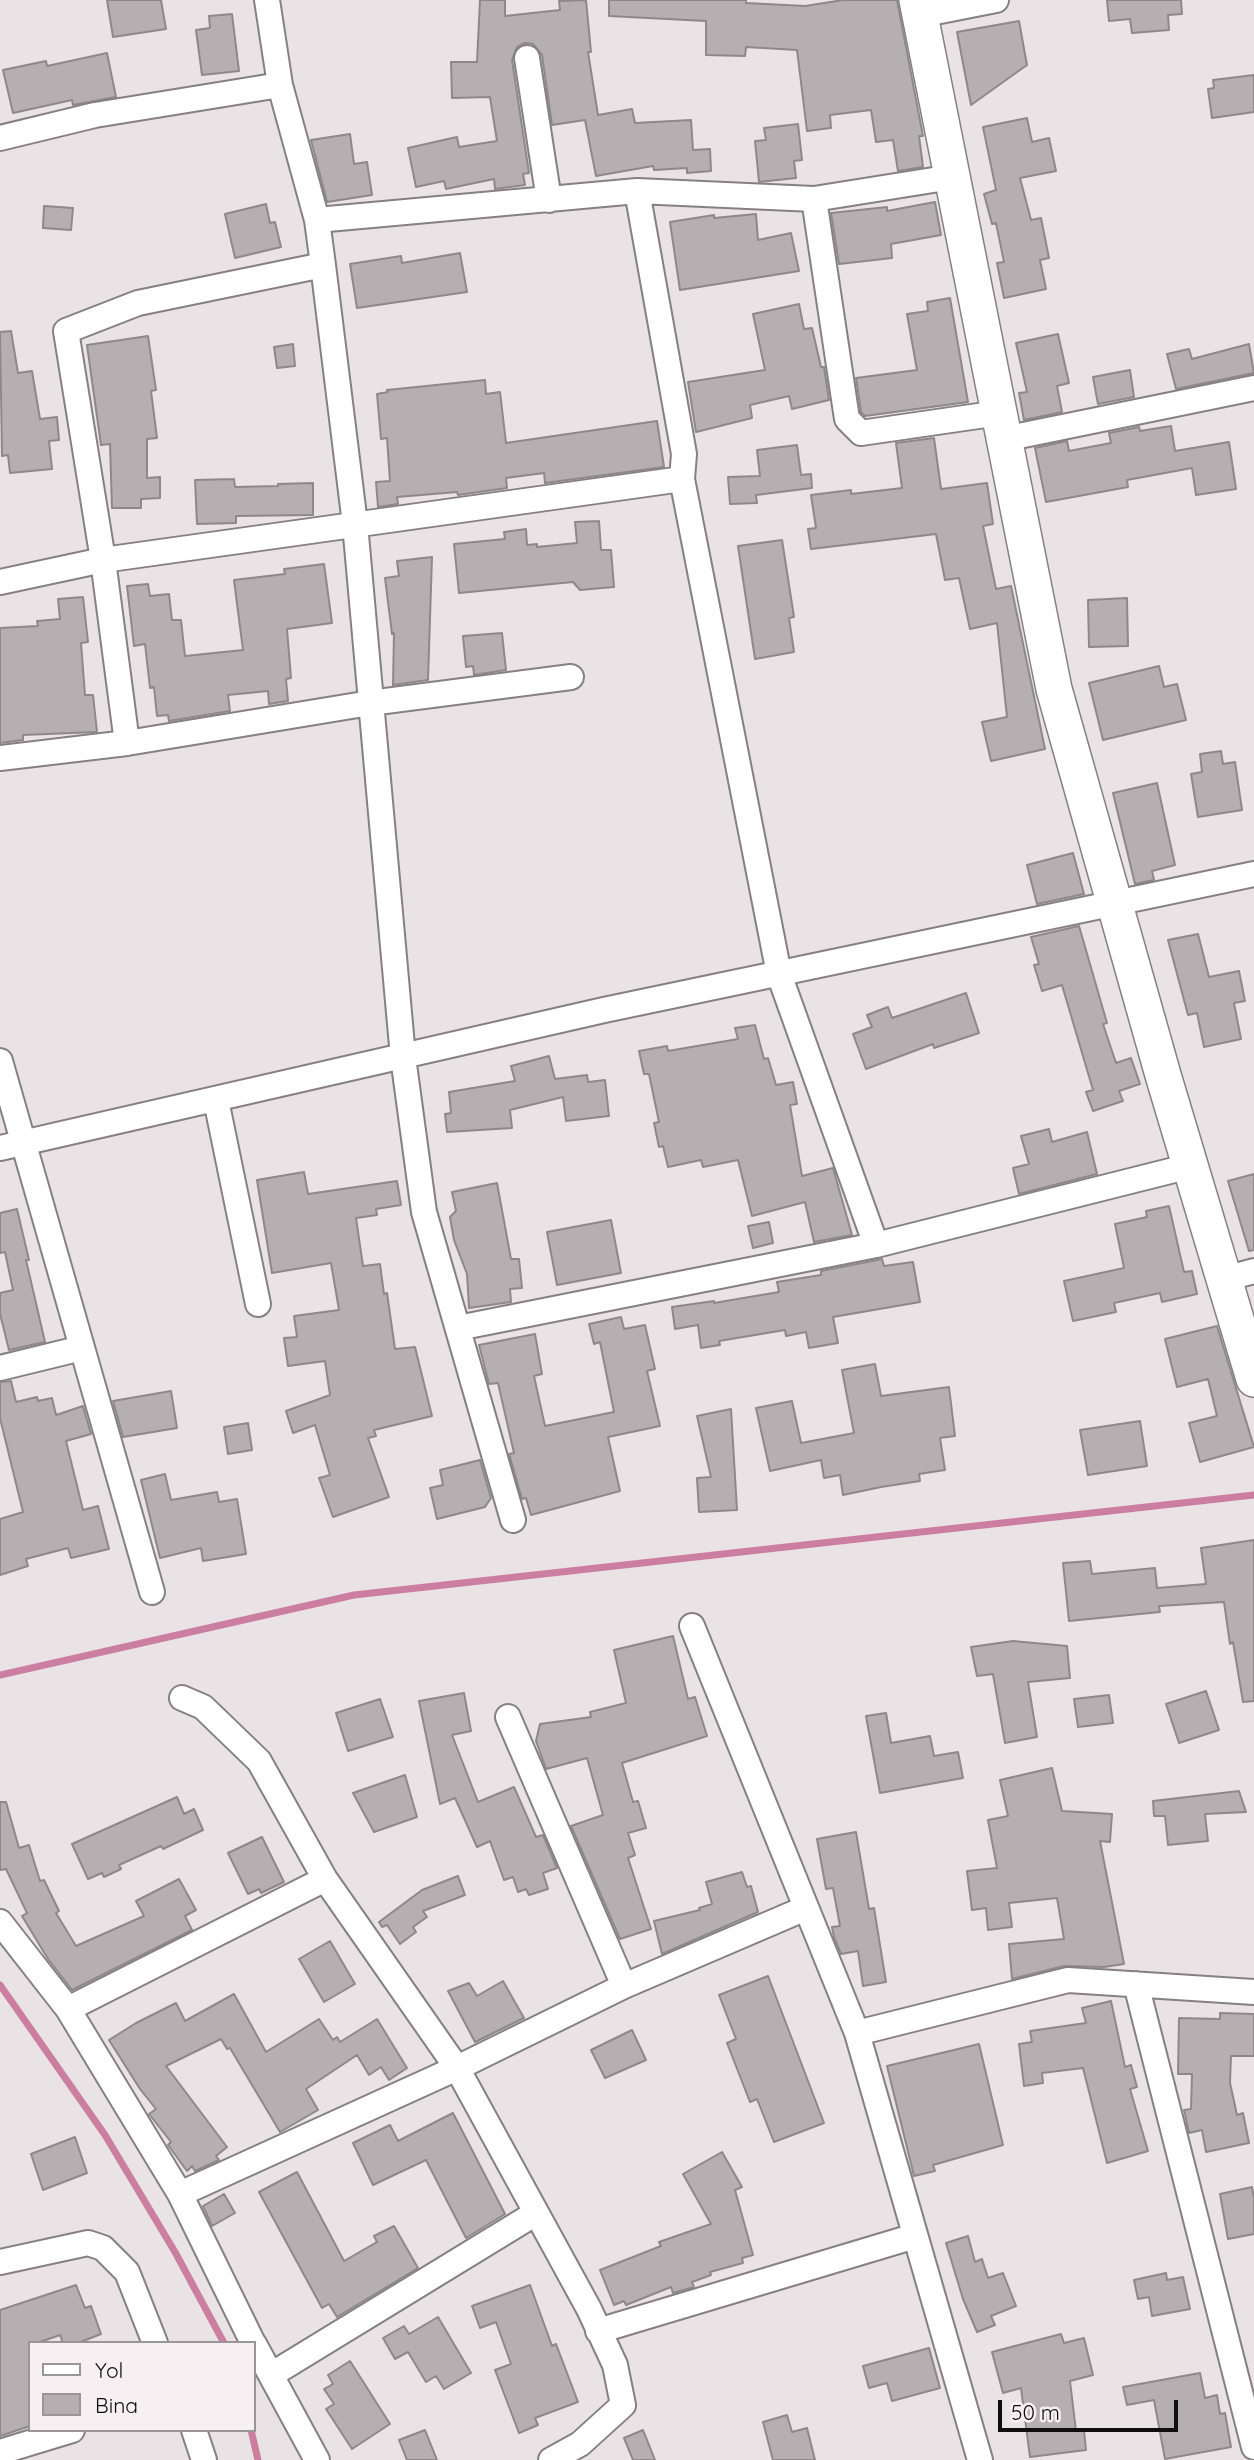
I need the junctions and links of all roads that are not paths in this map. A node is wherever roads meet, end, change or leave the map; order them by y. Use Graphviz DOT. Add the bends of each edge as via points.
graph roads {
  1 [pos="267,0"];
  2 [pos="996,0"];
  3 [pos="919,8"];
  4 [pos="527,58"];
  5 [pos="280,85"];
  6 [pos="0,138"];
  7 [pos="952,177"];
  8 [pos="638,191"];
  9 [pos="814,199"];
  10 [pos="549,200"];
  11 [pos="317,220"];
  12 [pos="323,265"];
  13 [pos="1254,388"];
  14 [pos="1002,426"];
  15 [pos="682,479"];
  16 [pos="355,524"];
  17 [pos="103,560"];
  18 [pos="0,582"];
  19 [pos="572,677"];
  20 [pos="370,702"];
  21 [pos="127,743"];
  22 [pos="0,758"];
  23 [pos="1254,874"];
  24 [pos="1114,904"];
  25 [pos="779,974"];
  26 [pos="403,1057"];
  27 [pos="0,1061"];
  28 [pos="216,1100"];
  29 [pos="12,1145"];
  30 [pos="1190,1166"];
  31 [pos="876,1245"];
  32 [pos="1239,1275"];
  33 [pos="258,1304"];
  34 [pos="458,1328"];
  35 [pos="82,1348"];
  36 [pos="0,1368"];
  37 [pos="1254,1379"];
  38 [pos="513,1520"];
  39 [pos="152,1592"];
  40 [pos="692,1626"];
  41 [pos="182,1698"];
  42 [pos="508,1717"];
  43 [pos="325,1879"];
  44 [pos="806,1908"];
  45 [pos="0,1922"];
  46 [pos="1136,1984"];
  47 [pos="624,1986"];
  48 [pos="1254,1992"];
  49 [pos="68,2009"];
  50 [pos="857,2033"];
  51 [pos="457,2068"];
  52 [pos="180,2194"];
  53 [pos="536,2213"];
  54 [pos="915,2236"];
  55 [pos="0,2262"];
  56 [pos="598,2331"];
  57 [pos="154,2341"];
  58 [pos="252,2341"];
  59 [pos="256,2349"];
  60 [pos="271,2375"];
  61 [pos="65,2432"];
  62 [pos="195,2432"];
  63 [pos="1254,2447"];
  64 [pos="0,2452"];
  65 [pos="204,2460"];
  66 [pos="317,2460"];
  67 [pos="551,2460"];
  68 [pos="980,2460"];
  1 -- 5 [label="street"];
  2 -- 3 [label="street"];
  3 -- 7 [label="street"];
  4 -- 10 [label="street"];
  5 -- 6 [label="street" via="95,115"];
  5 -- 11 [label="street"];
  7 -- 9 [label="street"];
  7 -- 14 [label="street"];
  8 -- 9 [label="street"];
  8 -- 10 [label="street"];
  8 -- 15 [label="street" via="684,454"];
  9 -- 14 [label="street" via="847,419 861,433"];
  10 -- 11 [label="street"];
  11 -- 12 [label="street"];
  12 -- 16 [label="street"];
  12 -- 17 [label="street" via="138,303 66,331"];
  13 -- 14 [label="street"];
  14 -- 24 [label="street" via="1054,690"];
  15 -- 16 [label="street"];
  15 -- 25 [label="street"];
  16 -- 17 [label="street"];
  16 -- 20 [label="street"];
  17 -- 18 [label="street"];
  17 -- 21 [label="street"];
  19 -- 20 [label="street"];
  20 -- 21 [label="street"];
  20 -- 26 [label="street"];
  21 -- 22 [label="street"];
  23 -- 24 [label="street"];
  24 -- 25 [label="street"];
  24 -- 30 [label="street"];
  25 -- 26 [label="street"];
  25 -- 31 [label="street"];
  26 -- 28 [label="street"];
  26 -- 34 [label="street" via="425,1212"];
  27 -- 29 [label="street"];
  28 -- 29 [label="street"];
  28 -- 33 [label="street"];
  29 -- 35 [label="street"];
  30 -- 31 [label="street"];
  30 -- 32 [label="street"];
  31 -- 34 [label="street"];
  32 -- 37 [label="street"];
  34 -- 38 [label="street"];
  35 -- 36 [label="street"];
  35 -- 39 [label="street"];
  40 -- 44 [label="street"];
  41 -- 43 [label="street" via="203,1707 259,1761"];
  42 -- 47 [label="street"];
  43 -- 49 [label="street"];
  43 -- 51 [label="street"];
  44 -- 47 [label="street"];
  44 -- 50 [label="street"];
  45 -- 49 [label="street"];
  46 -- 48 [label="street"];
  46 -- 50 [label="street" via="1068,1980"];
  46 -- 63 [label="street"];
  47 -- 51 [label="street"];
  49 -- 52 [label="street"];
  50 -- 54 [label="street"];
  51 -- 52 [label="street"];
  51 -- 53 [label="street"];
  52 -- 58 [label="street"];
  53 -- 56 [label="street"];
  53 -- 60 [label="street"];
  54 -- 56 [label="street"];
  54 -- 68 [label="street"];
  55 -- 57 [label="street" via="88,2243 103,2248 127,2272"];
  56 -- 67 [label="street" via="615,2365 623,2405 580,2444"];
  59 -- 60 [label="street"];
  60 -- 66 [label="street"];
  61 -- 64 [label="street"];
  62 -- 65 [label="street"];
}
